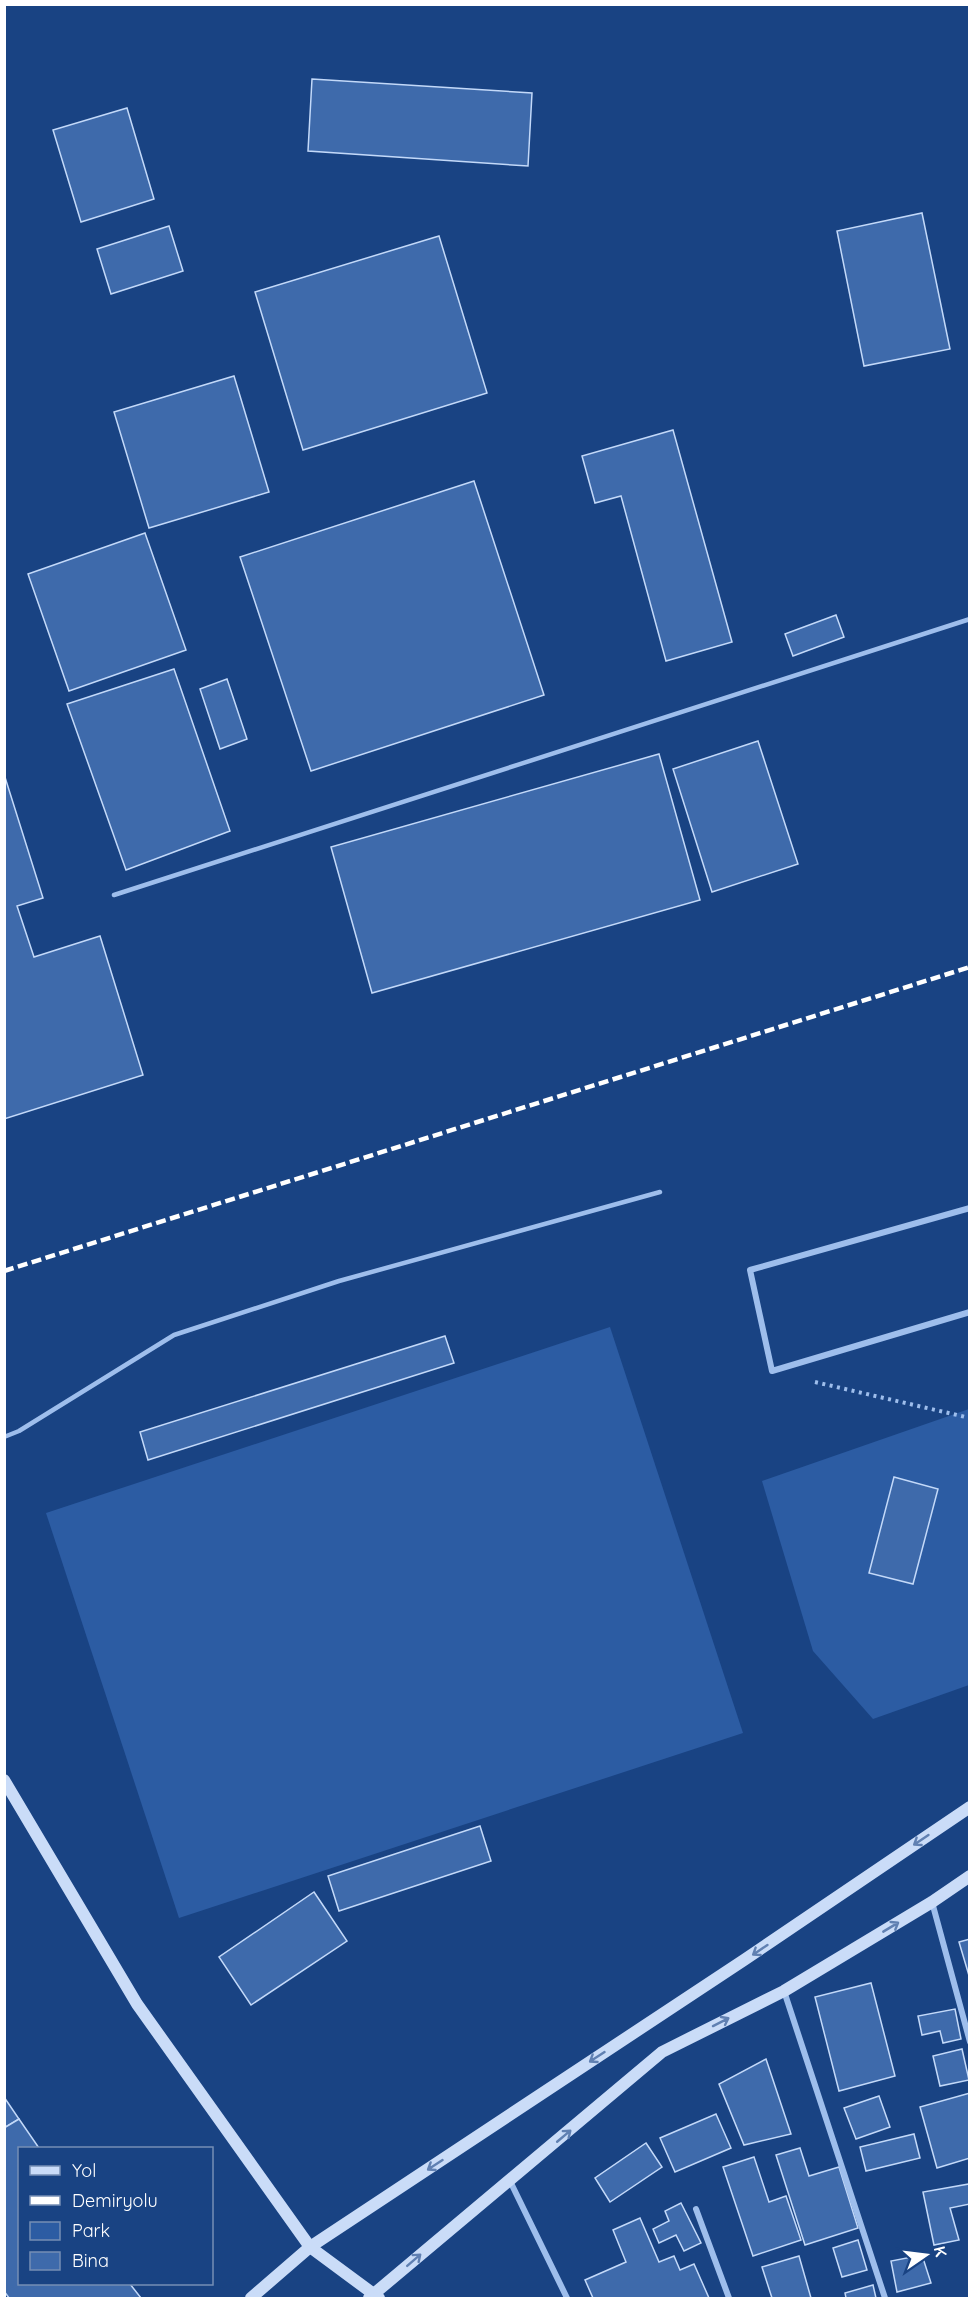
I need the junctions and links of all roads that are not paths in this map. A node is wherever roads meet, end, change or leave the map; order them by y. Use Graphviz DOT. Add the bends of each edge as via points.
graph roads {
  1 [pos="969,619"];
  2 [pos="114,895"];
  3 [pos="660,1192"];
  4 [pos="969,1208"];
  5 [pos="969,1312"];
  6 [pos="4,1437"];
  7 [pos="4,1780"];
  8 [pos="969,1807"];
  9 [pos="969,1876"];
  10 [pos="933,1902"];
  11 [pos="784,1991"];
  12 [pos="969,2042"];
  13 [pos="510,2181"];
  14 [pos="696,2209"];
  15 [pos="310,2247"];
  16 [pos="375,2297"];
  17 [pos="251,2298"];
  18 [pos="567,2298"];
  19 [pos="729,2298"];
  20 [pos="885,2298"];
  1 -- 2 [label="lane"];
  3 -- 6 [label="lane" via="339,1281 174,1335"];
  4 -- 5 [label="street" via="750,1270 772,1371"];
  7 -- 15 [label="main road" via="137,2004"];
  8 -- 15 [label="main road, one-way"];
  9 -- 10 [label="main road"];
  11 -- 10 [label="main road, one-way"];
  10 -- 12 [label="street"];
  13 -- 11 [label="main road, one-way" via="662,2052"];
  11 -- 20 [label="street"];
  16 -- 13 [label="main road, one-way"];
  13 -- 18 [label="street"];
  14 -- 19 [label="street"];
  15 -- 16 [label="main road"];
  15 -- 17 [label="main road"];
}
